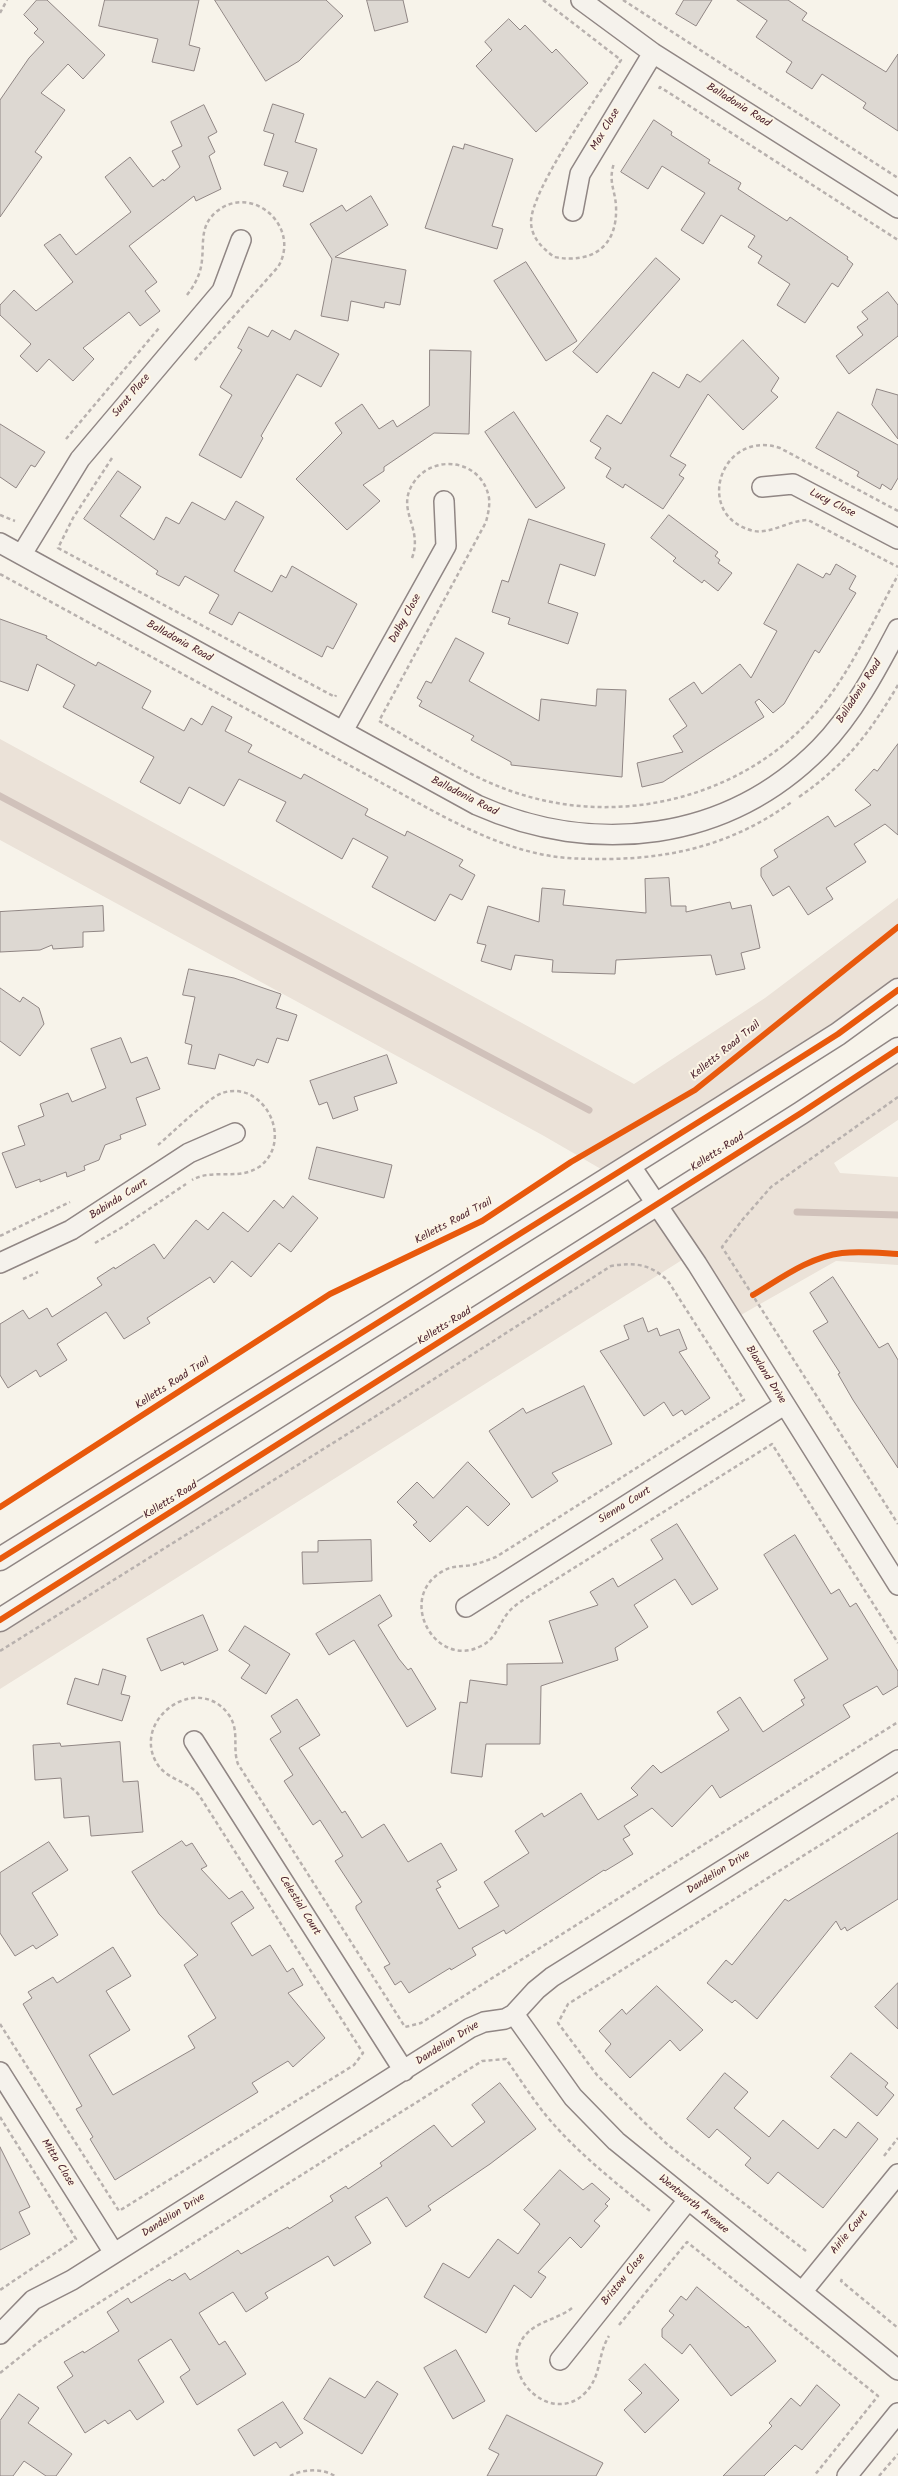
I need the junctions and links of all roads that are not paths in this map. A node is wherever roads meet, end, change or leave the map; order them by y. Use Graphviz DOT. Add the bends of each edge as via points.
graph roads {
  1 [pos="580,0"];
  2 [pos="653,53"];
  3 [pos="898,208"];
  4 [pos="573,211"];
  5 [pos="242,240"];
  6 [pos="762,487"];
  7 [pos="444,501"];
  8 [pos="898,539"];
  9 [pos="0,543"];
  10 [pos="22,554"];
  11 [pos="898,629"];
  12 [pos="343,731"];
  13 [pos="898,990"];
  14 [pos="898,1049"];
  15 [pos="235,1133"];
  16 [pos="630,1165"];
  17 [pos="657,1205"];
  18 [pos="0,1263"];
  19 [pos="784,1405"];
  20 [pos="0,1559"];
  21 [pos="898,1585"];
  22 [pos="466,1607"];
  23 [pos="0,1620"];
  24 [pos="194,1741"];
  25 [pos="898,1760"];
  26 [pos="514,2014"];
  27 [pos="404,2071"];
  28 [pos="0,2072"];
  29 [pos="898,2174"];
  30 [pos="688,2200"];
  31 [pos="114,2253"];
  32 [pos="802,2292"];
  33 [pos="0,2334"];
  34 [pos="560,2360"];
  35 [pos="898,2370"];
  36 [pos="898,2414"];
  37 [pos="847,2476"];
  1 -- 2 [label="street, Balladonia Road"];
  2 -- 3 [label="street, Balladonia Road"];
  2 -- 4 [label="street, Max Close" via="580,174"];
  5 -- 10 [label="street, Surat Place" via="222,291 80,460"];
  6 -- 8 [label="street, Lucy Close" via="793,484"];
  7 -- 12 [label="street, Dalby Close" via="446,546"];
  9 -- 10 [label="street, Balladonia Road"];
  10 -- 12 [label="street, Balladonia Road"];
  11 -- 12 [label="street, Balladonia Road" via="844,720 820,748 794,771 736,808 656,832 612,836 579,834 555,831 504,817 476,805"];
  13 -- 16 [label="main road" via="838,1034"];
  14 -- 17 [label="main road, Kelletts Road"];
  15 -- 18 [label="street, Babinda Court" via="189,1153 71,1230"];
  16 -- 17 [label="street, Blaxland Drive"];
  16 -- 20 [label="main road"];
  17 -- 19 [label="street, Blaxland Drive"];
  17 -- 23 [label="main road, Kelletts Road"];
  19 -- 21 [label="street, Blaxland Drive"];
  19 -- 22 [label="street, Sienna Court"];
  24 -- 27 [label="street, Celestial Court"];
  25 -- 26 [label="street, Dandelion Drive" via="552,1978 536,1990"];
  26 -- 27 [label="street, Dandelion Drive" via="505,2020 484,2022 470,2028"];
  26 -- 30 [label="street, Wentworth Avenue" via="558,2078 589,2114 630,2154"];
  27 -- 31 [label="street, Dandelion Drive"];
  28 -- 31 [label="street, Mitta Close"];
  29 -- 32 [label="street, Airlie Court"];
  30 -- 32 [label="street, Wentworth Avenue"];
  30 -- 34 [label="street, Bristow Close"];
  31 -- 33 [label="street, Dandelion Drive" via="72,2280 33,2300"];
  32 -- 35 [label="street, Wentworth Avenue"];
  36 -- 37 [label="street"];
}
